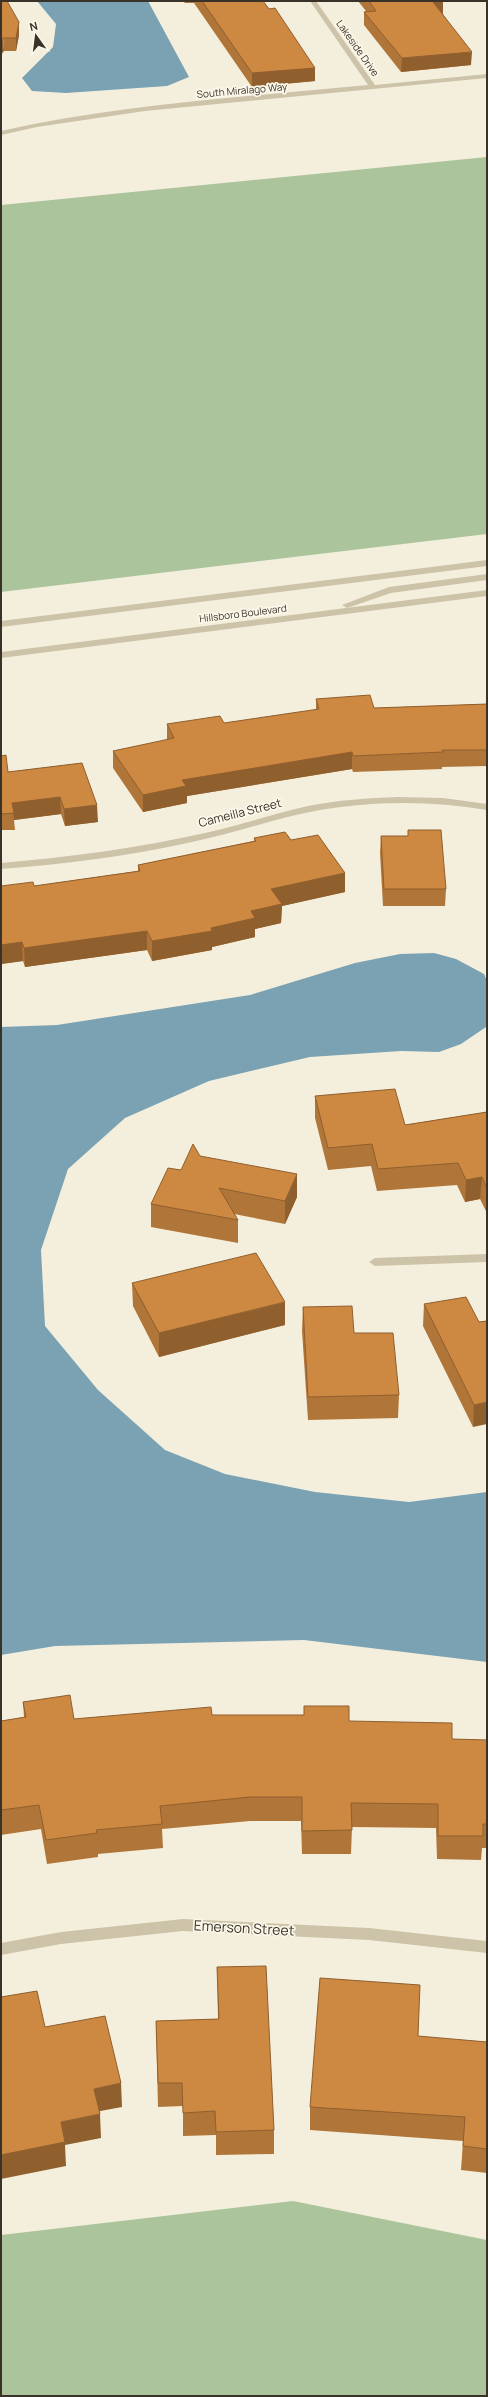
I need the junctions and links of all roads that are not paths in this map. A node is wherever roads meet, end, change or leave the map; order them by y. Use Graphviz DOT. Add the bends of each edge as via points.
graph roads {
  1 [pos="313,1"];
  2 [pos="487,76"];
  3 [pos="373,87"];
  4 [pos="1,133"];
  5 [pos="487,563"];
  6 [pos="487,577"];
  7 [pos="487,593"];
  8 [pos="327,613"];
  9 [pos="1,624"];
  10 [pos="1,655"];
  11 [pos="487,807"];
  12 [pos="1,866"];
  13 [pos="487,1258"];
  14 [pos="374,1262"];
  15 [pos="487,1947"];
  16 [pos="1,1949"];
  1 -- 3 [label="street, Lakeside Drive"];
  2 -- 3 [label="street, South Miralago Way"];
  3 -- 4 [label="street, South Miralago Way" via="123,112"];
  5 -- 9 [label="street, Hillsboro Boulevard"];
  6 -- 8 [label="street" via="389,590"];
  7 -- 8 [label="street, Hillsboro Boulevard"];
  8 -- 10 [label="street, Hillsboro Boulevard"];
  11 -- 12 [label="street, Cameilla Street" via="465,803 420,801 365,802 310,809 133,852"];
  13 -- 14 [label="street"];
  15 -- 16 [label="street, Emerson Street" via="369,1934 183,1925 61,1938"];
}
